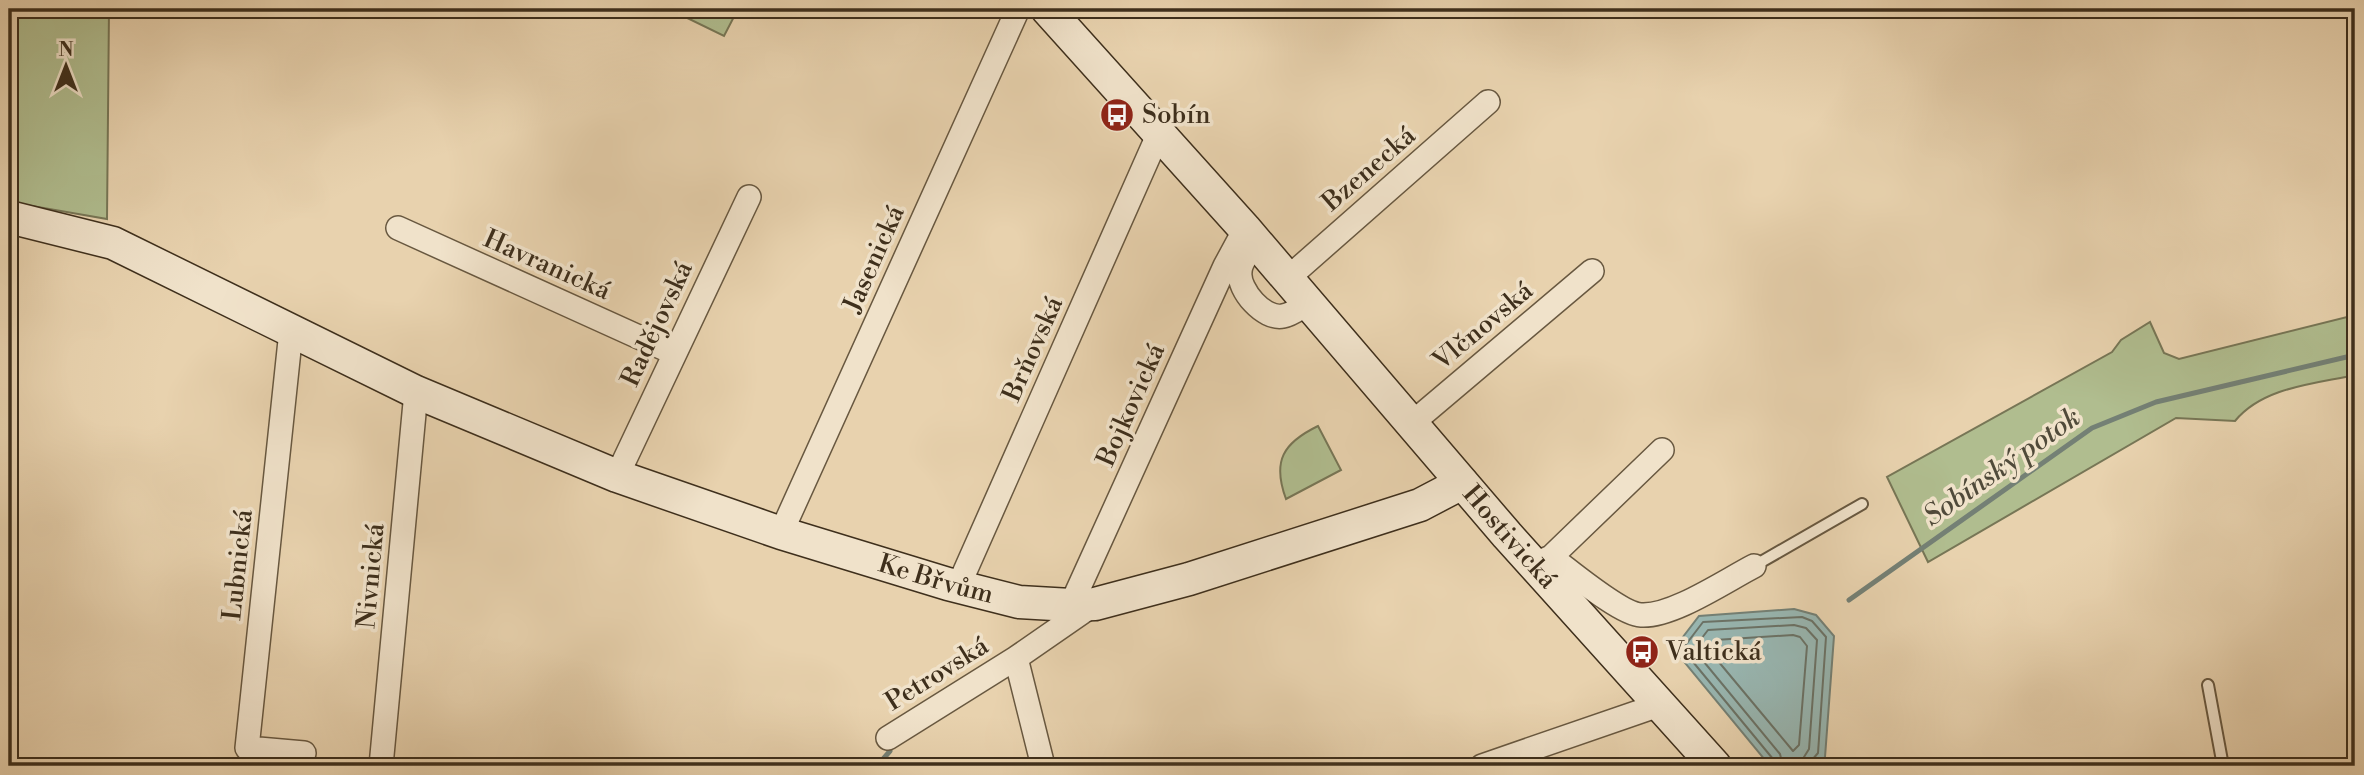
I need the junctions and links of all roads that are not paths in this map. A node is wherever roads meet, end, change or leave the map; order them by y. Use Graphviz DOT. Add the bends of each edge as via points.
graph roads {
  1 [pos="1018,9"];
  2 [pos="1047,9"];
  3 [pos="1488,102"];
  4 [pos="1159,133"];
  5 [pos="749,197"];
  6 [pos="9,217"];
  7 [pos="398,228"];
  8 [pos="1251,235"];
  9 [pos="1592,271"];
  10 [pos="1288,278"];
  11 [pos="1308,303"];
  12 [pos="291,331"];
  13 [pos="674,353"];
  14 [pos="416,392"];
  15 [pos="1411,424"];
  16 [pos="1662,450"];
  17 [pos="617,476"];
  18 [pos="1462,483"];
  19 [pos="1862,504"];
  20 [pos="781,533"];
  21 [pos="1543,560"];
  22 [pos="1754,566"];
  23 [pos="958,587"];
  24 [pos="1083,605"];
  25 [pos="1016,658"];
  26 [pos="2208,685"];
  27 [pos="1659,705"];
  28 [pos="888,738"];
  29 [pos="304,752"];
  30 [pos="381,766"];
  31 [pos="1043,766"];
  32 [pos="1482,766"];
  33 [pos="1715,766"];
  34 [pos="2223,766"];
  1 -- 20 [label="street, Jasenická"];
  2 -- 4 [label="street, Hostivická"];
  3 -- 10 [label="street, Bzenecká"];
  4 -- 8 [label="street, Hostivická"];
  4 -- 23 [label="street, Brňovská"];
  5 -- 13 [label="street, Radějovská"];
  6 -- 12 [label="street, Ke Břvům" via="113,243"];
  7 -- 13 [label="street, Havranická"];
  8 -- 10 [label="street, Hostivická"];
  8 -- 11 [label="street" via="1239,274 1242,288 1272,315 1283,316"];
  8 -- 24 [label="street, Bojkovická" via="1225,266"];
  9 -- 15 [label="street, Vlčnovská"];
  10 -- 11 [label="street, Hostivická"];
  11 -- 15 [label="street, Hostivická"];
  12 -- 14 [label="street, Ke Břvům"];
  12 -- 29 [label="street, Lubnická" via="247,748"];
  13 -- 17 [label="street, Radějovská"];
  14 -- 17 [label="street, Ke Břvům"];
  14 -- 30 [label="street, Nivnická"];
  15 -- 18 [label="street, Hostivická"];
  16 -- 21 [label="street"];
  17 -- 20 [label="street, Ke Břvům"];
  18 -- 21 [label="street, Hostivická"];
  18 -- 24 [label="street, Ke Břvům" via="1420,505 1189,579"];
  19 -- 22 [label="lane"];
  20 -- 23 [label="street, Ke Břvům"];
  21 -- 22 [label="street, Hostivická" via="1639,615 1669,611"];
  21 -- 27 [label="street, Hostivická"];
  23 -- 24 [label="street, Ke Břvům" via="1019,601"];
  24 -- 25 [label="street, Petrovská"];
  25 -- 28 [label="street, Petrovská"];
  25 -- 31 [label="street"];
  26 -- 34 [label="lane"];
  27 -- 32 [label="street"];
  27 -- 33 [label="street, Hostivická"];
}
